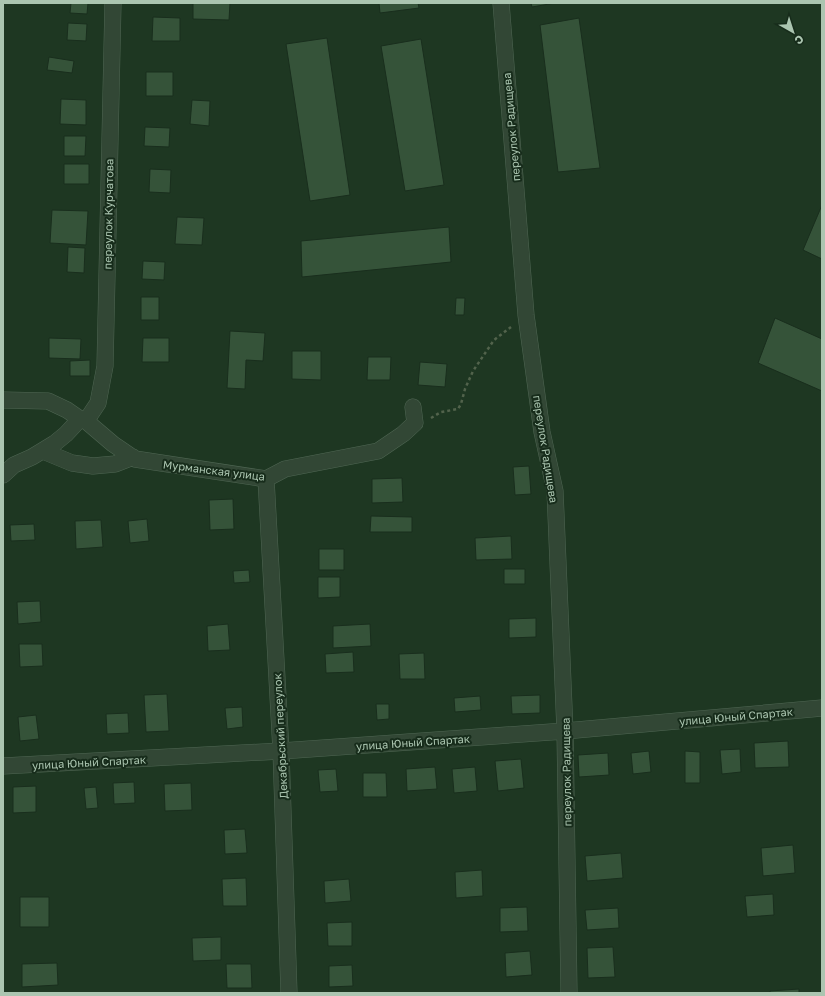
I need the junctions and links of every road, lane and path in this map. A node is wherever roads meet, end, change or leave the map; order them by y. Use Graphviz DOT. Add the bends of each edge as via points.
graph roads {
  1 [pos="112,3"];
  2 [pos="501,3"];
  3 [pos="526,315"];
  4 [pos="3,400"];
  5 [pos="413,407"];
  6 [pos="428,419"];
  7 [pos="83,420"];
  8 [pos="44,451"];
  9 [pos="133,458"];
  10 [pos="3,475"];
  11 [pos="266,479"];
  12 [pos="822,708"];
  13 [pos="565,731"];
  14 [pos="281,751"];
  15 [pos="3,766"];
  16 [pos="289,993"];
  17 [pos="569,993"];
  1 -- 7 [label="street, переулок Курчатова" via="105,366 98,403"];
  2 -- 3 [label="street, переулок Радищева"];
  3 -- 6 [label="path" via="494,340 473,371 458,409 441,412"];
  3 -- 13 [label="street, переулок Радищева" via="542,432 555,491"];
  4 -- 7 [label="street, Мурманская улица" via="48,401"];
  5 -- 11 [label="street, Мурманская улица" via="414,423 378,451 286,469"];
  7 -- 8 [label="street, переулок Курчатова"];
  7 -- 9 [label="street, Мурманская улица"];
  8 -- 9 [label="street" via="72,463 93,466 115,464"];
  8 -- 10 [label="street, переулок Курчатова" via="14,465"];
  9 -- 11 [label="street, Мурманская улица"];
  11 -- 14 [label="street, Декабрьский переулок"];
  12 -- 13 [label="street, улица Юный Спартак"];
  13 -- 14 [label="street, улица Юный Спартак"];
  13 -- 17 [label="street, переулок Радищева"];
  14 -- 15 [label="street, улица Юный Спартак"];
  14 -- 16 [label="street, Декабрьский переулок"];
}
